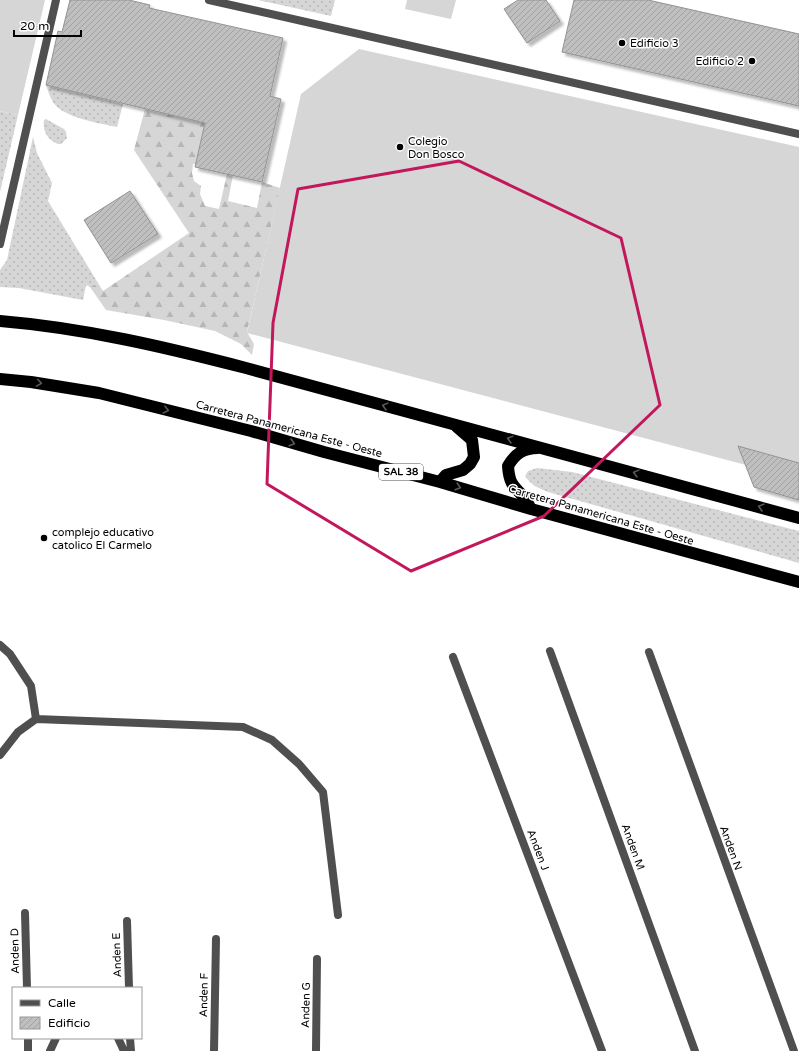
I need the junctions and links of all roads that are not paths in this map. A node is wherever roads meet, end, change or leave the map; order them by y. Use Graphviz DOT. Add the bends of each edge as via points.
graph roads {
  1 [pos="56,0"];
  2 [pos="209,0"];
  3 [pos="799,134"];
  4 [pos="0,244"];
  5 [pos="0,321"];
  6 [pos="0,379"];
  7 [pos="450,423"];
  8 [pos="547,449"];
  9 [pos="440,482"];
  10 [pos="531,509"];
  11 [pos="799,518"];
  12 [pos="799,582"];
  13 [pos="0,645"];
  14 [pos="550,651"];
  15 [pos="648,652"];
  16 [pos="453,657"];
  17 [pos="36,719"];
  18 [pos="0,755"];
  19 [pos="25,913"];
  20 [pos="338,915"];
  21 [pos="127,921"];
  22 [pos="216,940"];
  23 [pos="317,959"];
  24 [pos="27,987"];
  25 [pos="129,987"];
  26 [pos="28,1039"];
  27 [pos="56,1039"];
  28 [pos="118,1039"];
  29 [pos="130,1039"];
  30 [pos="28,1051"];
  31 [pos="50,1051"];
  32 [pos="124,1051"];
  33 [pos="131,1051"];
  34 [pos="214,1051"];
  35 [pos="316,1051"];
  36 [pos="602,1051"];
  37 [pos="695,1051"];
  38 [pos="794,1051"];
  1 -- 4 [label="street"];
  2 -- 3 [label="street"];
  7 -- 5 [label="highway, one-way" via="165,347"];
  6 -- 9 [label="highway, Carretera Panamericana Este - Oeste / SAL 38, one-way" via="99,393"];
  8 -- 7 [label="highway, one-way"];
  7 -- 9 [label="highway" via="472,440 474,457 463,470 446,475"];
  8 -- 10 [label="highway" via="519,452 508,466 511,483"];
  11 -- 8 [label="highway, one-way"];
  9 -- 10 [label="highway, Carretera Panamericana Este - Oeste / SAL 38, one-way"];
  10 -- 12 [label="highway, Carretera Panamericana Este - Oeste / SAL 38"];
  13 -- 17 [label="street" via="10,654 31,686"];
  14 -- 37 [label="street, Anden M"];
  15 -- 38 [label="street, Anden N"];
  16 -- 36 [label="street, Anden J"];
  17 -- 18 [label="street" via="18,732"];
  17 -- 20 [label="street" via="243,726 272,740 299,764 322,792"];
  19 -- 24 [label="street, Anden D"];
  21 -- 25 [label="street, Anden E"];
  22 -- 34 [label="street, Anden F"];
  23 -- 35 [label="street, Anden G"];
  26 -- 30 [label="street"];
  27 -- 31 [label="street"];
  28 -- 32 [label="street"];
  29 -- 33 [label="street"];
}
